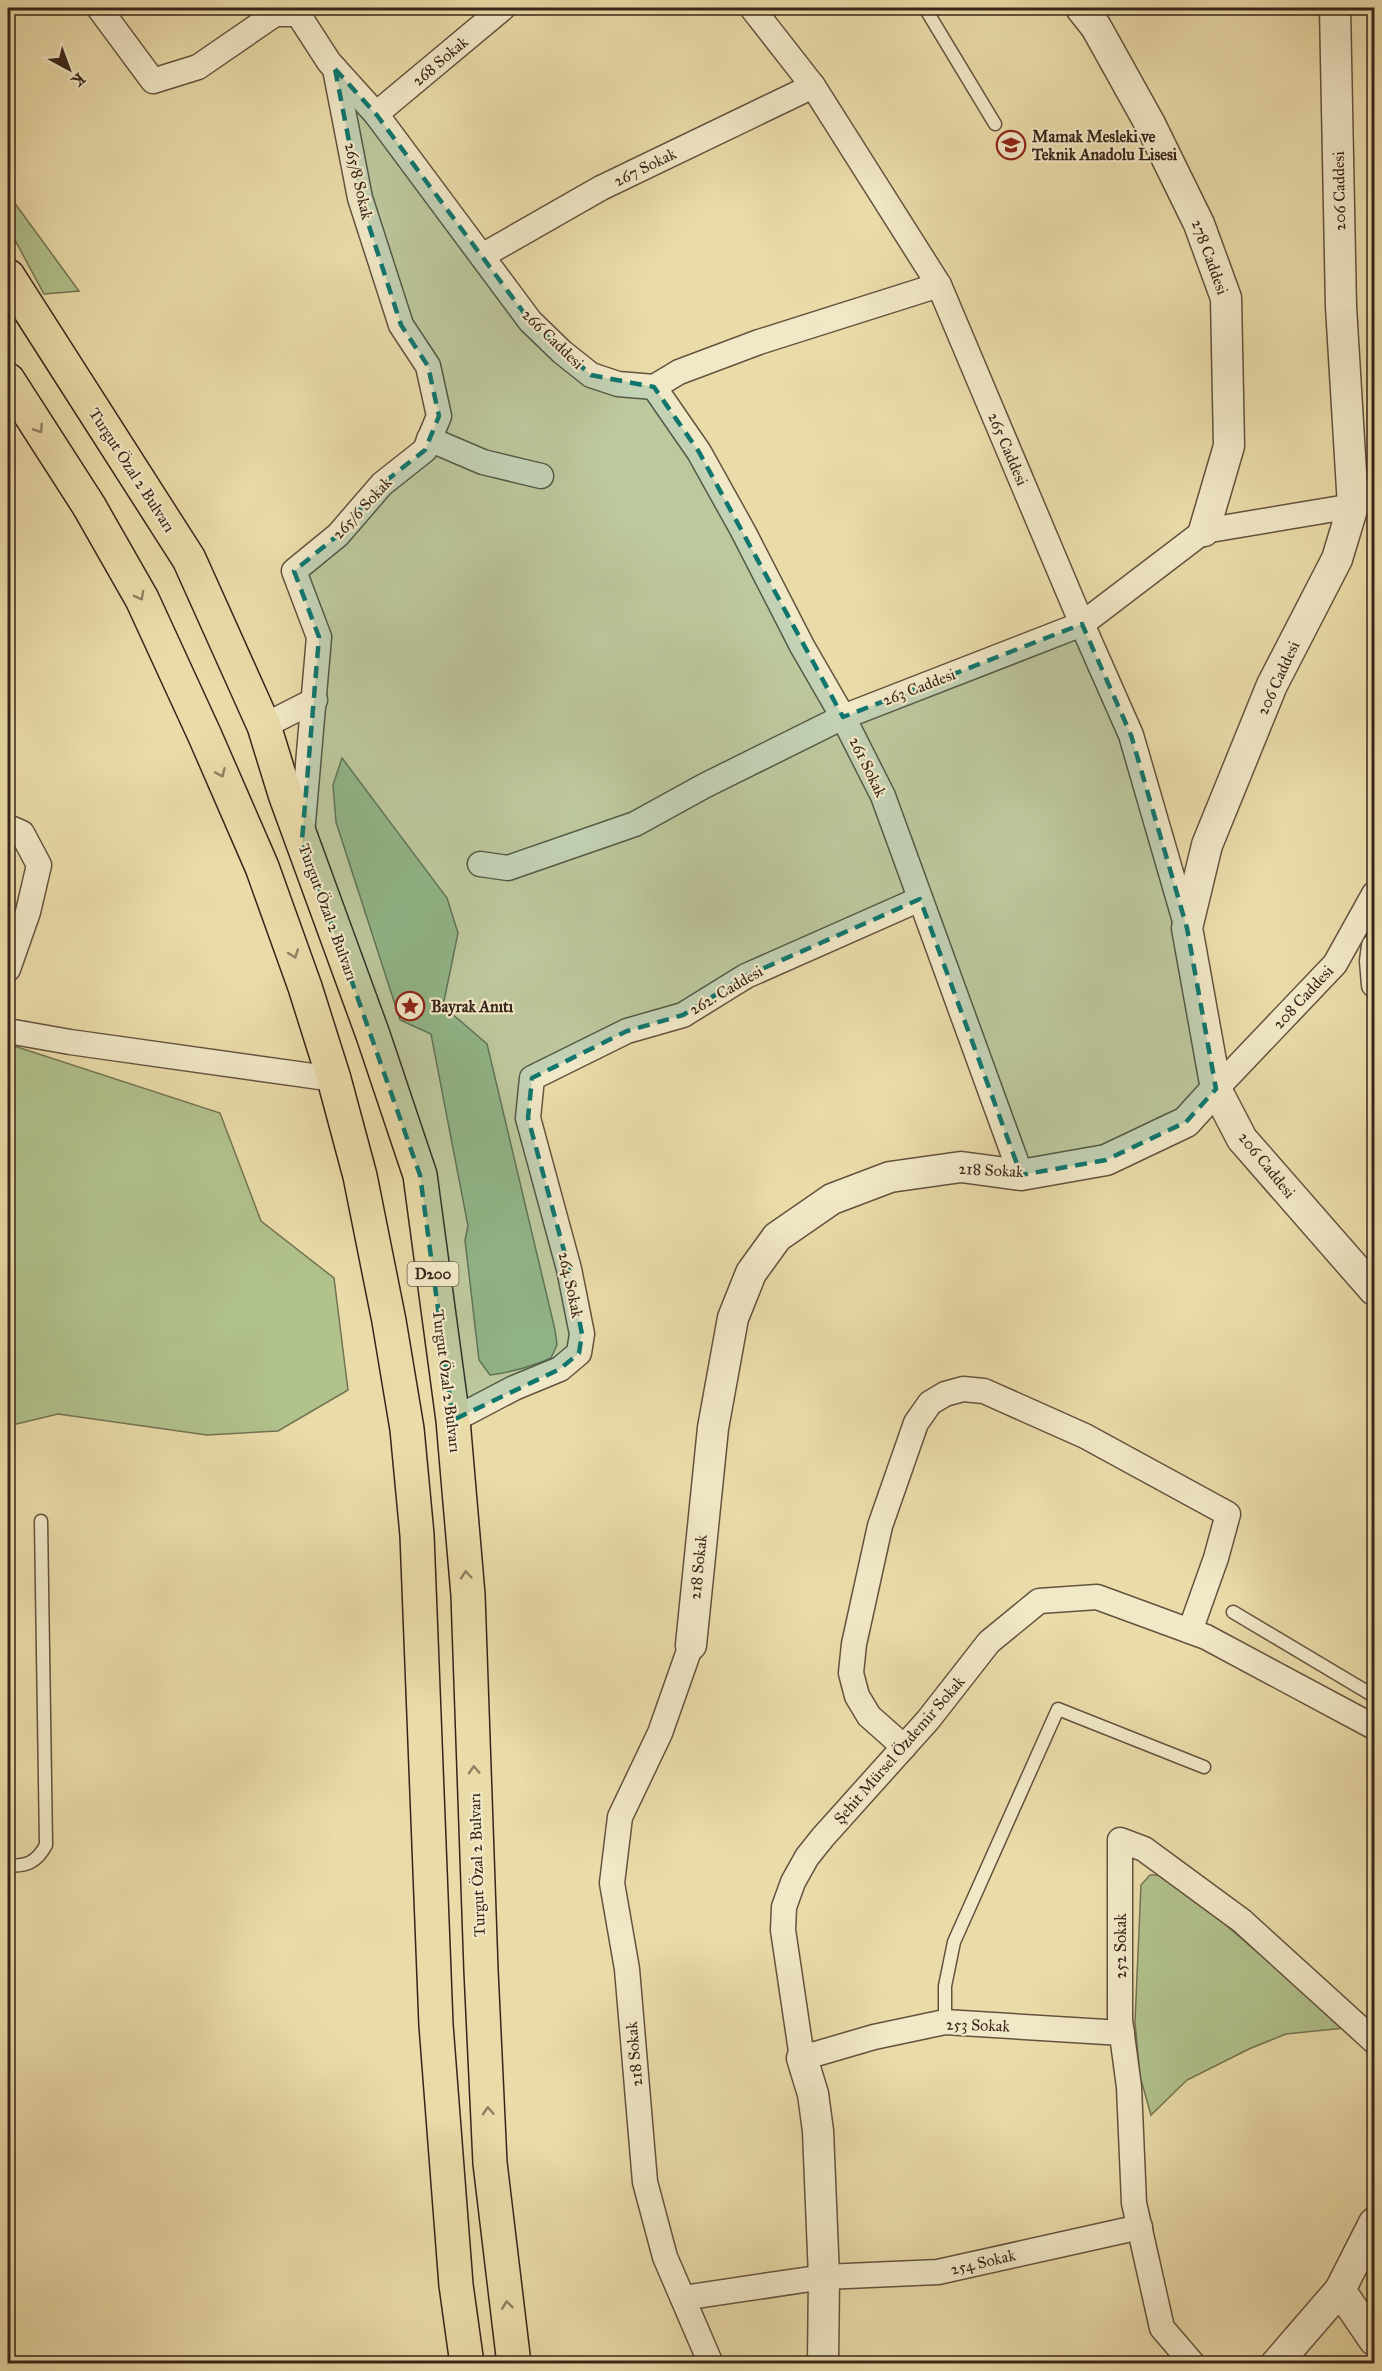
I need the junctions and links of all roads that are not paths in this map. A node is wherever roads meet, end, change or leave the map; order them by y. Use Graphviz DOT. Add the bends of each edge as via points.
graph roads {
  1 [pos="99,8"];
  2 [pos="503,8"];
  3 [pos="752,8"];
  4 [pos="925,8"];
  5 [pos="1081,8"];
  6 [pos="1335,8"];
  7 [pos="298,10"];
  8 [pos="335,69"];
  9 [pos="813,86"];
  10 [pos="376,114"];
  11 [pos="995,124"];
  12 [pos="482,256"];
  13 [pos="8,276"];
  14 [pos="939,285"];
  15 [pos="390,292"];
  16 [pos="8,380"];
  17 [pos="654,387"];
  18 [pos="429,439"];
  19 [pos="541,476"];
  20 [pos="1353,506"];
  21 [pos="1204,531"];
  22 [pos="1082,624"];
  23 [pos="315,700"];
  24 [pos="843,717"];
  25 [pos="264,726"];
  26 [pos="8,827"];
  27 [pos="302,840"];
  28 [pos="480,864"];
  29 [pos="1374,894"];
  30 [pos="920,899"];
  31 [pos="1187,928"];
  32 [pos="1374,946"];
  33 [pos="8,969"];
  34 [pos="1374,985"];
  35 [pos="8,1031"];
  36 [pos="532,1078"];
  37 [pos="334,1079"];
  38 [pos="1216,1089"];
  39 [pos="1021,1174"];
  40 [pos="1374,1290"];
  41 [pos="453,1420"];
  42 [pos="41,1521"];
  43 [pos="1233,1612"];
  44 [pos="1190,1631"];
  45 [pos="691,1645"];
  46 [pos="1374,1696"];
  47 [pos="1374,1727"];
  48 [pos="904,1747"];
  49 [pos="1204,1767"];
  50 [pos="8,1865"];
  51 [pos="945,2022"];
  52 [pos="1122,2033"];
  53 [pos="1374,2041"];
  54 [pos="802,2058"];
  55 [pos="1374,2223"];
  56 [pos="1140,2228"];
  57 [pos="824,2277"];
  58 [pos="1340,2290"];
  59 [pos="683,2298"];
  60 [pos="1374,2340"];
  61 [pos="467,2364"];
  62 [pos="514,2364"];
  63 [pos="711,2364"];
  64 [pos="823,2364"];
  65 [pos="1193,2364"];
  66 [pos="1276,2364"];
  1 -- 7 [label="street" via="153,81 198,67 275,14"];
  2 -- 10 [label="street, 268 Sokak"];
  3 -- 9 [label="street, 265 Caddesi"];
  4 -- 11 [label="lane"];
  5 -- 21 [label="street, 278 Caddesi" via="1096,27 1150,124 1199,224 1226,298 1229,446"];
  6 -- 20 [label="street, 206 Caddesi" via="1341,307"];
  7 -- 8 [label="street, 266 Caddesi"];
  8 -- 10 [label="street, 266 Caddesi"];
  8 -- 15 [label="street, 265/8 Sokak" via="360,198"];
  9 -- 12 [label="street, 267 Sokak" via="601,188"];
  9 -- 14 [label="street, 265 Caddesi"];
  10 -- 12 [label="street, 266 Caddesi"];
  12 -- 17 [label="street, 266 Caddesi" via="530,321 591,375 618,384"];
  13 -- 25 [label="highway, Turgut Özal 2 Bulvarı / D200" via="189,559"];
  14 -- 17 [label="street" via="759,342 679,372"];
  14 -- 22 [label="street, 265 Caddesi"];
  15 -- 18 [label="street, 265/6 Sokak" via="401,325 428,366 439,416"];
  16 -- 37 [label="highway, D200, one-way" via="89,506 142,599 262,867"];
  17 -- 24 [label="street, 261 Sokak" via="699,452"];
  18 -- 19 [label="street" via="483,462"];
  18 -- 23 [label="street, 265/6 Sokak" via="424,450 382,484 338,535 294,571 319,637"];
  20 -- 21 [label="street, 263 Caddesi"];
  20 -- 31 [label="street, 206 Caddesi" via="1337,559 1272,685 1207,844"];
  21 -- 22 [label="street, 263 Caddesi"];
  22 -- 24 [label="street, 263 Caddesi"];
  22 -- 31 [label="street, 265 Caddesi" via="1131,735"];
  23 -- 25 [label="street"];
  23 -- 27 [label="street, 265/6 Sokak"];
  24 -- 28 [label="street, 263 Caddesi" via="635,824 508,868"];
  24 -- 30 [label="street, 261 Sokak" via="883,796"];
  25 -- 27 [label="highway, Turgut Özal 2 Bulvarı / D200"];
  26 -- 33 [label="street" via="22,833 39,865"];
  27 -- 41 [label="highway, Turgut Özal 2 Bulvarı / D200" via="420,1175"];
  29 -- 38 [label="street, 208 Caddesi" via="1335,964"];
  30 -- 36 [label="street, 262. Caddesi" via="746,976 683,1015 627,1031"];
  30 -- 39 [label="street, 261 Sokak"];
  31 -- 38 [label="street, 206 Caddesi"];
  32 -- 34 [label="street"];
  35 -- 37 [label="street"];
  36 -- 41 [label="street, 264 Sokak" via="528,1118 569,1269 582,1334 579,1353 560,1369"];
  37 -- 61 [label="highway, D200" via="360,1176 390,1321 407,1429 417,1546 435,2025 456,2285"];
  38 -- 39 [label="street, 218 Sokak" via="1186,1122 1106,1160"];
  38 -- 40 [label="street, 206 Caddesi" via="1242,1139"];
  39 -- 45 [label="street, 218 Sokak" via="961,1167 890,1177 832,1199 777,1237 751,1273 733,1318 713,1428"];
  62 -- 41 [label="highway, Turgut Özal 2 Bulvarı / D200, one-way" via="490,2163 468,1595"];
  42 -- 50 [label="lane" via="46,1845 31,1863"];
  43 -- 46 [label="lane"];
  44 -- 47 [label="street, Şehit Mürsel Özdemir Sokak"];
  44 -- 48 [label="street, Şehit Mürsel Özdemir Sokak" via="1097,1597 1039,1601 989,1642"];
  44 -- 48 [label="street" via="1228,1514 1085,1436 984,1391 963,1389 945,1394 930,1403 916,1423 880,1527 854,1644 851,1673 857,1696 868,1716"];
  45 -- 59 [label="street, 218 Sokak" via="660,1733 620,1817 612,1883 627,1969 645,2182 665,2258"];
  48 -- 54 [label="street, Şehit Mürsel Özdemir Sokak" via="807,1857 784,1907 783,1930"];
  49 -- 51 [label="lane" via="1058,1709 954,1942 945,1986"];
  51 -- 52 [label="street, 253 Sokak"];
  51 -- 54 [label="street, 253 Sokak" via="873,2037"];
  52 -- 53 [label="street, 252 Sokak" via="1120,1840 1144,1849 1242,1921"];
  52 -- 56 [label="street, 252 Sokak" via="1129,2087 1134,2203"];
  54 -- 57 [label="street, Şehit Mürsel Özdemir Sokak" via="813,2094 818,2132"];
  55 -- 58 [label="street"];
  56 -- 57 [label="street, 254 Sokak" via="938,2272"];
  56 -- 65 [label="street, 252 Sokak" via="1162,2328"];
  57 -- 59 [label="street, 254 Sokak"];
  57 -- 64 [label="street, Şehit Mürsel Özdemir Sokak"];
  58 -- 60 [label="street"];
  58 -- 66 [label="street"];
  59 -- 63 [label="street, 218 Sokak"];
}
